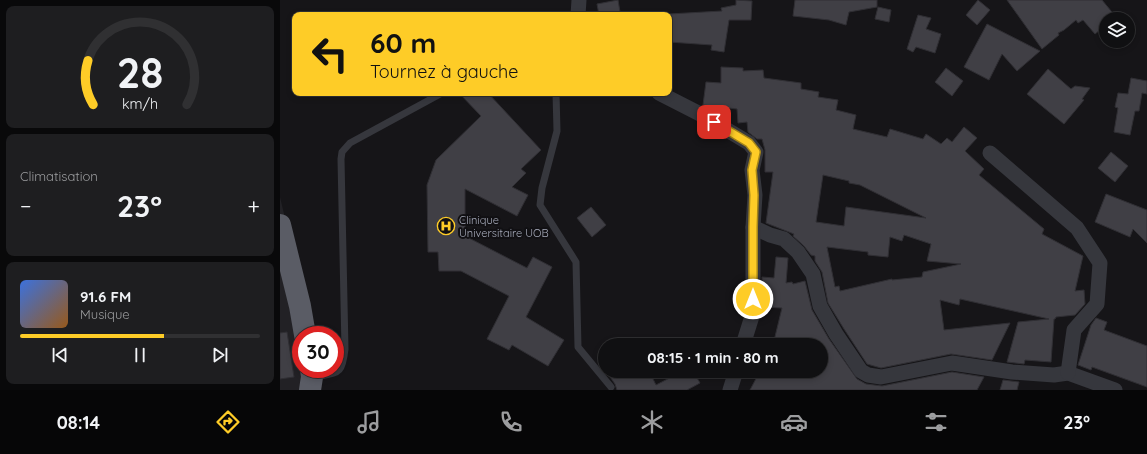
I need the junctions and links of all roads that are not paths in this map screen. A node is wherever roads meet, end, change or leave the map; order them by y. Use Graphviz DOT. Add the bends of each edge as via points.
graph roads {
  1 [pos="579,0"];
  2 [pos="578,12"];
  3 [pos="436,96"];
  4 [pos="556,96"];
  5 [pos="665,96"];
  6 [pos="990,152"];
  7 [pos="280,225"];
  8 [pos="753,227"];
  9 [pos="303,326"];
  10 [pos="745,338"];
  11 [pos="1068,373"];
  12 [pos="734,378"];
  13 [pos="311,379"];
  14 [pos="611,387"];
  15 [pos="730,390"];
  16 [pos="1115,390"];
  1 -- 2 [label="street"];
  3 -- 13 [label="lane" via="350,143 342,152 345,349 343,365 337,372"];
  4 -- 14 [label="lane" via="557,131 540,205 576,262 578,347"];
  5 -- 8 [label="street" via="749,143 756,152 752,170"];
  6 -- 11 [label="street" via="1077,228 1100,263 1097,304 1074,330"];
  7 -- 9 [label="highway"];
  8 -- 10 [label="street" via="753,313"];
  8 -- 11 [label="street" via="784,239 798,252 812,274 820,306 826,317 860,371 868,375 880,377 952,363 1026,373"];
  11 -- 16 [label="street"];
  12 -- 15 [label="street"];
}
